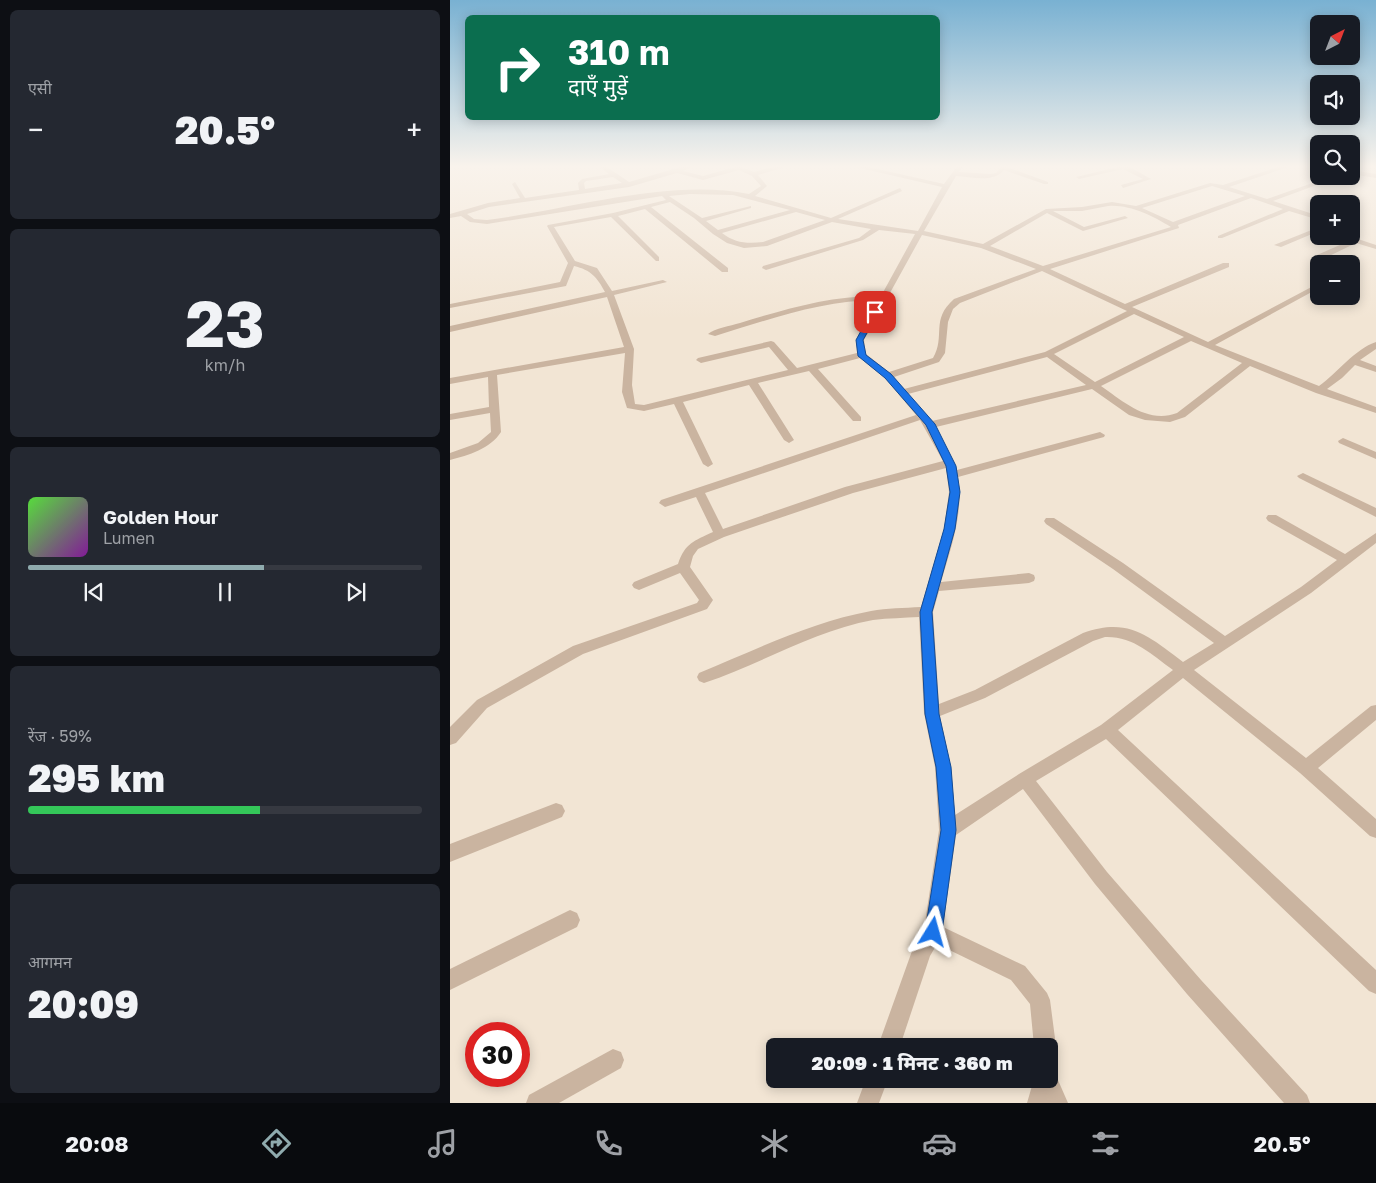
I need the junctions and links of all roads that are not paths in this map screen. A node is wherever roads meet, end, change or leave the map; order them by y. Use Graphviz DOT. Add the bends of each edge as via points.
graph roads {
  1 [pos="466,216"];
  2 [pos="524,216"];
  3 [pos="542,216"];
  4 [pos="605,216"];
  5 [pos="614,216"];
  6 [pos="659,216"];
  7 [pos="696,216"];
  8 [pos="714,216"];
  9 [pos="773,216"];
  10 [pos="819,216"];
  11 [pos="839,216"];
  12 [pos="930,216"];
  13 [pos="1036,216"];
  14 [pos="1059,216"];
  15 [pos="1153,216"];
  16 [pos="1193,216"];
  17 [pos="1270,216"];
  18 [pos="1125,218"];
  19 [pos="701,220"];
  20 [pos="831,220"];
  21 [pos="1172,224"];
  22 [pos="550,226"];
  23 [pos="876,229"];
  24 [pos="715,233"];
  25 [pos="921,233"];
  26 [pos="1310,233"];
  27 [pos="1220,237"];
  28 [pos="1360,242"];
  29 [pos="1278,245"];
  30 [pos="1346,245"];
  31 [pos="1374,245"];
  32 [pos="984,246"];
  33 [pos="1324,255"];
  34 [pos="656,259"];
  35 [pos="572,263"];
  36 [pos="1226,265"];
  37 [pos="766,268"];
  38 [pos="1042,269"];
  39 [pos="725,270"];
  40 [pos="663,282"];
  41 [pos="1310,290"];
  42 [pos="609,293"];
  43 [pos="882,298"];
  44 [pos="450,306"];
  45 [pos="1129,309"];
  46 [pos="450,329"];
  47 [pos="712,334"];
  48 [pos="1191,337"];
  49 [pos="1208,345"];
  50 [pos="1376,345"];
  51 [pos="630,349"];
  52 [pos="1048,354"];
  53 [pos="862,356"];
  54 [pos="701,360"];
  55 [pos="1353,361"];
  56 [pos="1248,363"];
  57 [pos="812,368"];
  58 [pos="1376,369"];
  59 [pos="795,372"];
  60 [pos="492,373"];
  61 [pos="888,376"];
  62 [pos="450,381"];
  63 [pos="752,382"];
  64 [pos="1094,386"];
  65 [pos="1319,391"];
  66 [pos="903,392"];
  67 [pos="677,400"];
  68 [pos="494,409"];
  69 [pos="1376,410"];
  70 [pos="450,418"];
  71 [pos="857,419"];
  72 [pos="927,420"];
  73 [pos="1100,435"];
  74 [pos="789,440"];
  75 [pos="1343,441"];
  76 [pos="1376,456"];
  77 [pos="450,457"];
  78 [pos="708,464"];
  79 [pos="951,469"];
  80 [pos="1303,476"];
  81 [pos="699,492"];
  82 [pos="665,503"];
  83 [pos="1376,513"];
  84 [pos="1272,518"];
  85 [pos="1050,521"];
  86 [pos="720,534"];
  87 [pos="1376,537"];
  88 [pos="1346,560"];
  89 [pos="683,568"];
  90 [pos="1029,578"];
  91 [pos="639,585"];
  92 [pos="934,587"];
  93 [pos="926,612"];
  94 [pos="1226,643"];
  95 [pos="1183,670"];
  96 [pos="704,677"];
  97 [pos="1376,711"];
  98 [pos="932,714"];
  99 [pos="1107,730"];
  100 [pos="450,738"];
  101 [pos="1306,768"];
  102 [pos="1025,779"];
  103 [pos="556,811"];
  104 [pos="948,830"];
  105 [pos="1376,830"];
  106 [pos="450,853"];
  107 [pos="570,920"];
  108 [pos="933,932"];
  109 [pos="450,980"];
  110 [pos="1376,984"];
  111 [pos="892,1038"];
  112 [pos="1045,1038"];
  113 [pos="613,1060"];
  114 [pos="874,1088"];
  115 [pos="1043,1088"];
  116 [pos="1050,1088"];
  117 [pos="537,1103"];
  118 [pos="868,1103"];
  119 [pos="1038,1103"];
  120 [pos="1057,1103"];
  121 [pos="1299,1103"];
  1 -- 2 [label="street" via="472,221 487,222"];
  3 -- 22 [label="street"];
  4 -- 22 [label="street"];
  5 -- 34 [label="street"];
  6 -- 39 [label="street"];
  7 -- 19 [label="street"];
  8 -- 19 [label="street"];
  9 -- 24 [label="street"];
  10 -- 20 [label="street"];
  11 -- 20 [label="street"];
  12 -- 25 [label="street"];
  13 -- 32 [label="street"];
  14 -- 18 [label="street" via="1083,229"];
  15 -- 21 [label="street"];
  16 -- 21 [label="street"];
  17 -- 27 [label="street"];
  19 -- 24 [label="street"];
  20 -- 23 [label="street"];
  20 -- 24 [label="street" via="753,246 731,244"];
  21 -- 38 [label="street" via="1177,227"];
  22 -- 35 [label="street"];
  23 -- 25 [label="street"];
  23 -- 37 [label="street" via="861,238"];
  25 -- 32 [label="street"];
  25 -- 43 [label="street"];
  26 -- 29 [label="street"];
  28 -- 31 [label="street"];
  30 -- 33 [label="street"];
  32 -- 38 [label="street"];
  35 -- 42 [label="street" via="595,270"];
  35 -- 44 [label="street" via="563,284"];
  36 -- 45 [label="street"];
  38 -- 45 [label="street"];
  38 -- 61 [label="street" via="948,306 943,319 940,355 936,360"];
  40 -- 42 [label="street"];
  41 -- 49 [label="street"];
  42 -- 46 [label="street"];
  42 -- 51 [label="street"];
  43 -- 47 [label="street" via="856,297 827,303"];
  43 -- 53 [label="street" via="860,340"];
  45 -- 48 [label="street"];
  45 -- 52 [label="street"];
  48 -- 49 [label="street"];
  48 -- 64 [label="street"];
  49 -- 56 [label="street"];
  50 -- 55 [label="street"];
  51 -- 60 [label="street"];
  51 -- 67 [label="street" via="627,374 631,406 644,408"];
  52 -- 64 [label="street"];
  52 -- 66 [label="street"];
  53 -- 57 [label="street"];
  53 -- 61 [label="street"];
  54 -- 59 [label="street" via="771,344"];
  55 -- 58 [label="street"];
  55 -- 65 [label="street"];
  56 -- 64 [label="street" via="1182,415 1170,419 1133,413"];
  56 -- 65 [label="street"];
  57 -- 59 [label="street"];
  57 -- 71 [label="street"];
  59 -- 63 [label="street"];
  60 -- 62 [label="street"];
  60 -- 68 [label="street"];
  61 -- 66 [label="street"];
  63 -- 67 [label="street"];
  63 -- 74 [label="street"];
  64 -- 72 [label="street"];
  65 -- 69 [label="street"];
  66 -- 72 [label="street"];
  67 -- 78 [label="street"];
  68 -- 70 [label="street"];
  68 -- 77 [label="street" via="496,432 492,438"];
  72 -- 79 [label="street"];
  72 -- 81 [label="street"];
  73 -- 79 [label="street"];
  75 -- 76 [label="street"];
  79 -- 86 [label="street" via="848,490"];
  79 -- 92 [label="street" via="955,492 950,529"];
  80 -- 83 [label="street"];
  81 -- 82 [label="street"];
  81 -- 86 [label="street"];
  84 -- 88 [label="street"];
  85 -- 94 [label="street"];
  86 -- 89 [label="street" via="694,546 687,554"];
  87 -- 88 [label="street"];
  88 -- 94 [label="street"];
  89 -- 91 [label="street"];
  89 -- 100 [label="street" via="706,600 702,606 578,650 482,704"];
  90 -- 92 [label="street"];
  92 -- 93 [label="street"];
  93 -- 96 [label="street" via="889,613 857,619"];
  93 -- 98 [label="street"];
  94 -- 95 [label="street"];
  95 -- 98 [label="street" via="1136,637 1123,632 1108,632 1088,637 980,694"];
  95 -- 99 [label="street"];
  95 -- 101 [label="street"];
  97 -- 101 [label="street"];
  98 -- 104 [label="street" via="943,767"];
  99 -- 102 [label="street"];
  99 -- 110 [label="street"];
  101 -- 105 [label="street"];
  102 -- 104 [label="street"];
  102 -- 121 [label="street" via="1101,878"];
  103 -- 106 [label="street"];
  104 -- 108 [label="street"];
  107 -- 109 [label="street"];
  108 -- 111 [label="street" via="922,951"];
  108 -- 112 [label="street" via="1018,974 1040,1000"];
  113 -- 117 [label="street"];
  114 -- 118 [label="street"];
  115 -- 119 [label="street"];
  116 -- 120 [label="street"];
}
